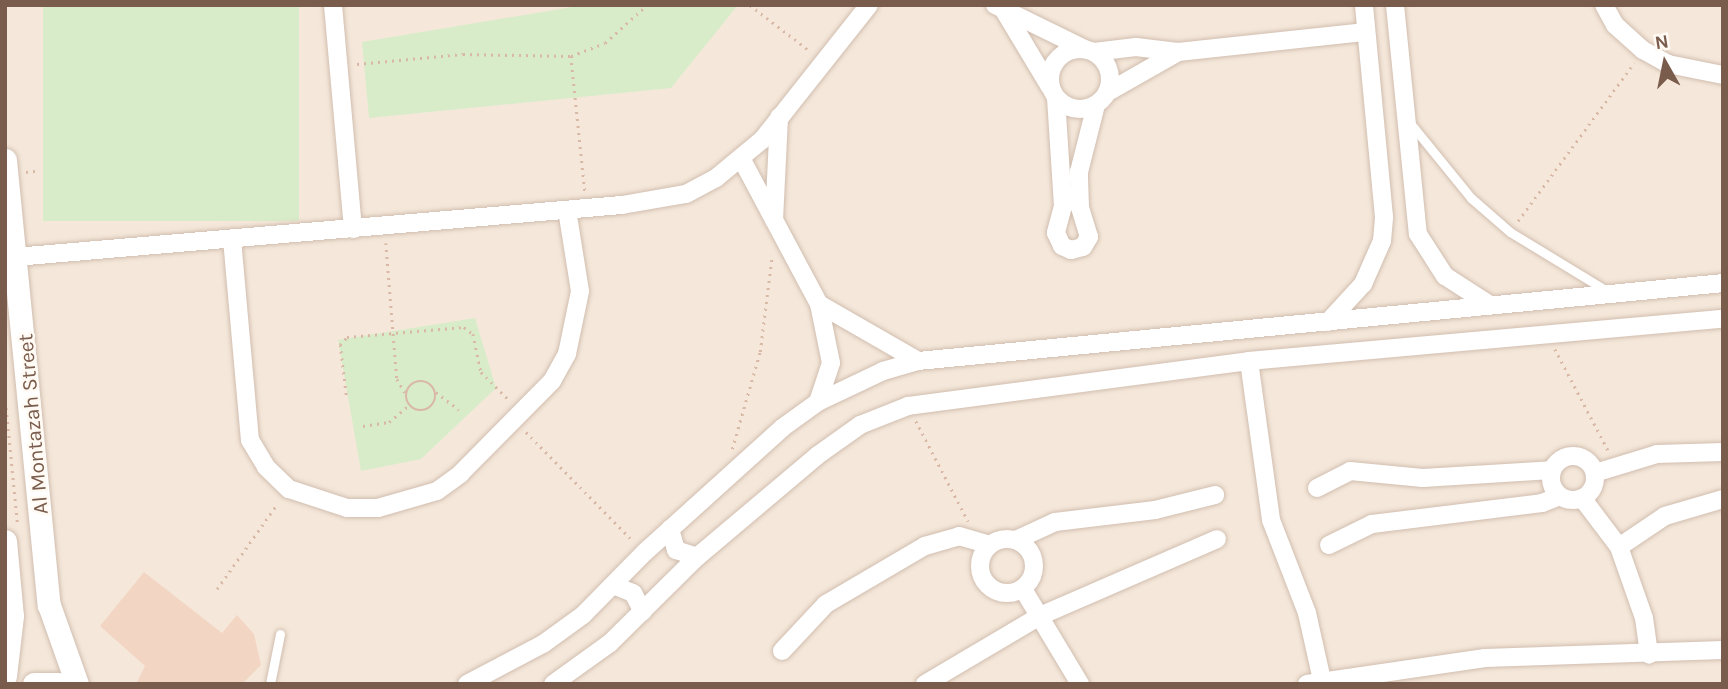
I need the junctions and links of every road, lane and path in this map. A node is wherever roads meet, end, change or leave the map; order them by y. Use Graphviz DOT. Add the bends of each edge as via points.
graph roads {
  1 [pos="333,5"];
  2 [pos="647,5"];
  3 [pos="750,5"];
  4 [pos="869,5"];
  5 [pos="1364,5"];
  6 [pos="1395,5"];
  7 [pos="1604,5"];
  8 [pos="1000,9"];
  9 [pos="1367,32"];
  10 [pos="1090,50"];
  11 [pos="1643,51"];
  12 [pos="1178,52"];
  13 [pos="571,56"];
  14 [pos="824,62"];
  15 [pos="338,66"];
  16 [pos="1723,75"];
  17 [pos="1054,93"];
  18 [pos="1102,99"];
  19 [pos="779,117"];
  20 [pos="1408,119"];
  21 [pos="741,158"];
  22 [pos="5,160"];
  23 [pos="587,208"];
  24 [pos="568,210"];
  25 [pos="774,220"];
  26 [pos="385,226"];
  27 [pos="353,229"];
  28 [pos="1510,232"];
  29 [pos="232,239"];
  30 [pos="15,257"];
  31 [pos="1723,283"];
  32 [pos="1615,295"];
  33 [pos="819,304"];
  34 [pos="1490,305"];
  35 [pos="1723,319"];
  36 [pos="1328,322"];
  37 [pos="394,333"];
  38 [pos="1548,334"];
  39 [pos="16,346"];
  40 [pos="918,361"];
  41 [pos="1250,361"];
  42 [pos="436,392"];
  43 [pos="406,394"];
  44 [pos="346,395"];
  45 [pos="818,402"];
  46 [pos="409,405"];
  47 [pos="908,405"];
  48 [pos="459,410"];
  49 [pos="518,416"];
  50 [pos="363,426"];
  51 [pos="1723,452"];
  52 [pos="1615,464"];
  53 [pos="1552,470"];
  54 [pos="1595,473"];
  55 [pos="720,482"];
  56 [pos="1317,488"];
  57 [pos="289,489"];
  58 [pos="1214,495"];
  59 [pos="1560,496"];
  60 [pos="1582,498"];
  61 [pos="1723,499"];
  62 [pos="670,529"];
  63 [pos="1217,539"];
  64 [pos="1016,540"];
  65 [pos="5,541"];
  66 [pos="984,542"];
  67 [pos="1329,545"];
  68 [pos="1619,547"];
  69 [pos="645,552"];
  70 [pos="697,557"];
  71 [pos="7,583"];
  72 [pos="612,585"];
  73 [pos="217,589"];
  74 [pos="1023,589"];
  75 [pos="643,612"];
  76 [pos="1040,616"];
  77 [pos="280,634"];
  78 [pos="782,650"];
  79 [pos="1723,650"];
  80 [pos="1649,655"];
  81 [pos="5,676"];
  82 [pos="1314,682"];
  83 [pos="33,684"];
  84 [pos="58,684"];
  85 [pos="78,684"];
  86 [pos="270,684"];
  87 [pos="467,684"];
  88 [pos="553,684"];
  89 [pos="925,684"];
  90 [pos="1080,684"];
  1 -- 15 [label="street"];
  2 -- 13 [label="path" via="605,43"];
  3 -- 14 [label="path"];
  4 -- 14 [label="street"];
  5 -- 9 [label="street"];
  6 -- 20 [label="street"];
  7 -- 11 [label="street" via="1615,25"];
  8 -- 10 [label="street"];
  8 -- 17 [label="street"];
  9 -- 12 [label="street"];
  9 -- 36 [label="street" via="1384,217 1382,241 1363,285"];
  10 -- 12 [label="street" via="1136,47"];
  10 -- 17 [label="street" via="1065,52 1057,59"];
  10 -- 18 [label="street" via="1108,65"];
  11 -- 16 [label="street" via="1668,64"];
  11 -- 28 [label="path"];
  12 -- 18 [label="street"];
  13 -- 15 [label="path" via="463,54"];
  13 -- 23 [label="path"];
  14 -- 19 [label="street"];
  15 -- 27 [label="street"];
  17 -- 18 [label="street" via="1075,109"];
  17 -- 18 [label="street" via="1071,206 1081,156"];
  19 -- 21 [label="street"];
  19 -- 25 [label="street"];
  20 -- 28 [label="lane" via="1437,160"];
  20 -- 34 [label="street" via="1418,234 1445,276"];
  21 -- 23 [label="street" via="686,194"];
  21 -- 25 [label="street"];
  22 -- 30 [label="street, Al Montazah Street"];
  23 -- 24 [label="street"];
  24 -- 26 [label="street"];
  24 -- 49 [label="street" via="580,291 577,323 552,381"];
  25 -- 33 [label="street"];
  25 -- 55 [label="path" via="771,286 760,352"];
  26 -- 27 [label="street"];
  26 -- 37 [label="path"];
  27 -- 29 [label="street"];
  28 -- 32 [label="lane"];
  29 -- 30 [label="street"];
  29 -- 57 [label="street" via="250,440 266,467"];
  30 -- 39 [label="street, Al Montazah Street"];
  31 -- 32 [label="street"];
  32 -- 34 [label="street"];
  33 -- 40 [label="street"];
  33 -- 45 [label="street" via="831,363"];
  34 -- 36 [label="street"];
  35 -- 38 [label="street"];
  36 -- 40 [label="street"];
  37 -- 43 [label="path" via="397,379"];
  37 -- 44 [label="path" via="342,340"];
  37 -- 49 [label="path" via="470,329 481,372"];
  38 -- 41 [label="street"];
  38 -- 52 [label="path"];
  39 -- 85 [label="street, Al Montazah Street" via="49,605"];
  40 -- 45 [label="street" via="853,383"];
  41 -- 47 [label="street"];
  41 -- 82 [label="street" via="1271,520 1307,613"];
  42 -- 43 [label="path" via="423,381 412,384"];
  42 -- 46 [label="path" via="430,408 419,411"];
  42 -- 48 [label="path"];
  43 -- 46 [label="path"];
  45 -- 55 [label="street"];
  46 -- 50 [label="path" via="389,422"];
  47 -- 66 [label="path"];
  47 -- 70 [label="street" via="839,439"];
  49 -- 57 [label="street" via="460,474 437,491 408,502 347,508"];
  49 -- 69 [label="path"];
  51 -- 52 [label="street" via="1657,454"];
  52 -- 54 [label="street"];
  53 -- 54 [label="street" via="1561,459 1574,456 1587,461"];
  53 -- 56 [label="street" via="1423,478 1350,471"];
  53 -- 59 [label="street" via="1552,484"];
  54 -- 60 [label="street" via="1592,491"];
  55 -- 62 [label="street"];
  57 -- 73 [label="path"];
  58 -- 64 [label="street" via="1154,510 1055,522"];
  59 -- 60 [label="street"];
  59 -- 67 [label="street" via="1542,503 1372,524"];
  60 -- 68 [label="street"];
  61 -- 68 [label="street" via="1665,516"];
  62 -- 69 [label="street"];
  62 -- 70 [label="street" via="676,550"];
  63 -- 76 [label="street"];
  64 -- 66 [label="street"];
  64 -- 74 [label="street" via="1034,558 1034,575"];
  65 -- 71 [label="street"];
  66 -- 74 [label="street" via="980,563 985,583 1003,594"];
  66 -- 78 [label="street" via="942,539 844,592 810,618"];
  68 -- 80 [label="street" via="1644,618"];
  69 -- 72 [label="street"];
  70 -- 75 [label="street"];
  71 -- 81 [label="street" via="10,645"];
  72 -- 75 [label="street" via="633,593"];
  72 -- 87 [label="street" via="583,615 543,644"];
  74 -- 76 [label="street"];
  75 -- 88 [label="street" via="610,643"];
  76 -- 89 [label="street"];
  76 -- 90 [label="street"];
  77 -- 86 [label="lane"];
  79 -- 80 [label="street"];
  80 -- 82 [label="street" via="1485,658"];
  83 -- 84 [label="street"];
}
